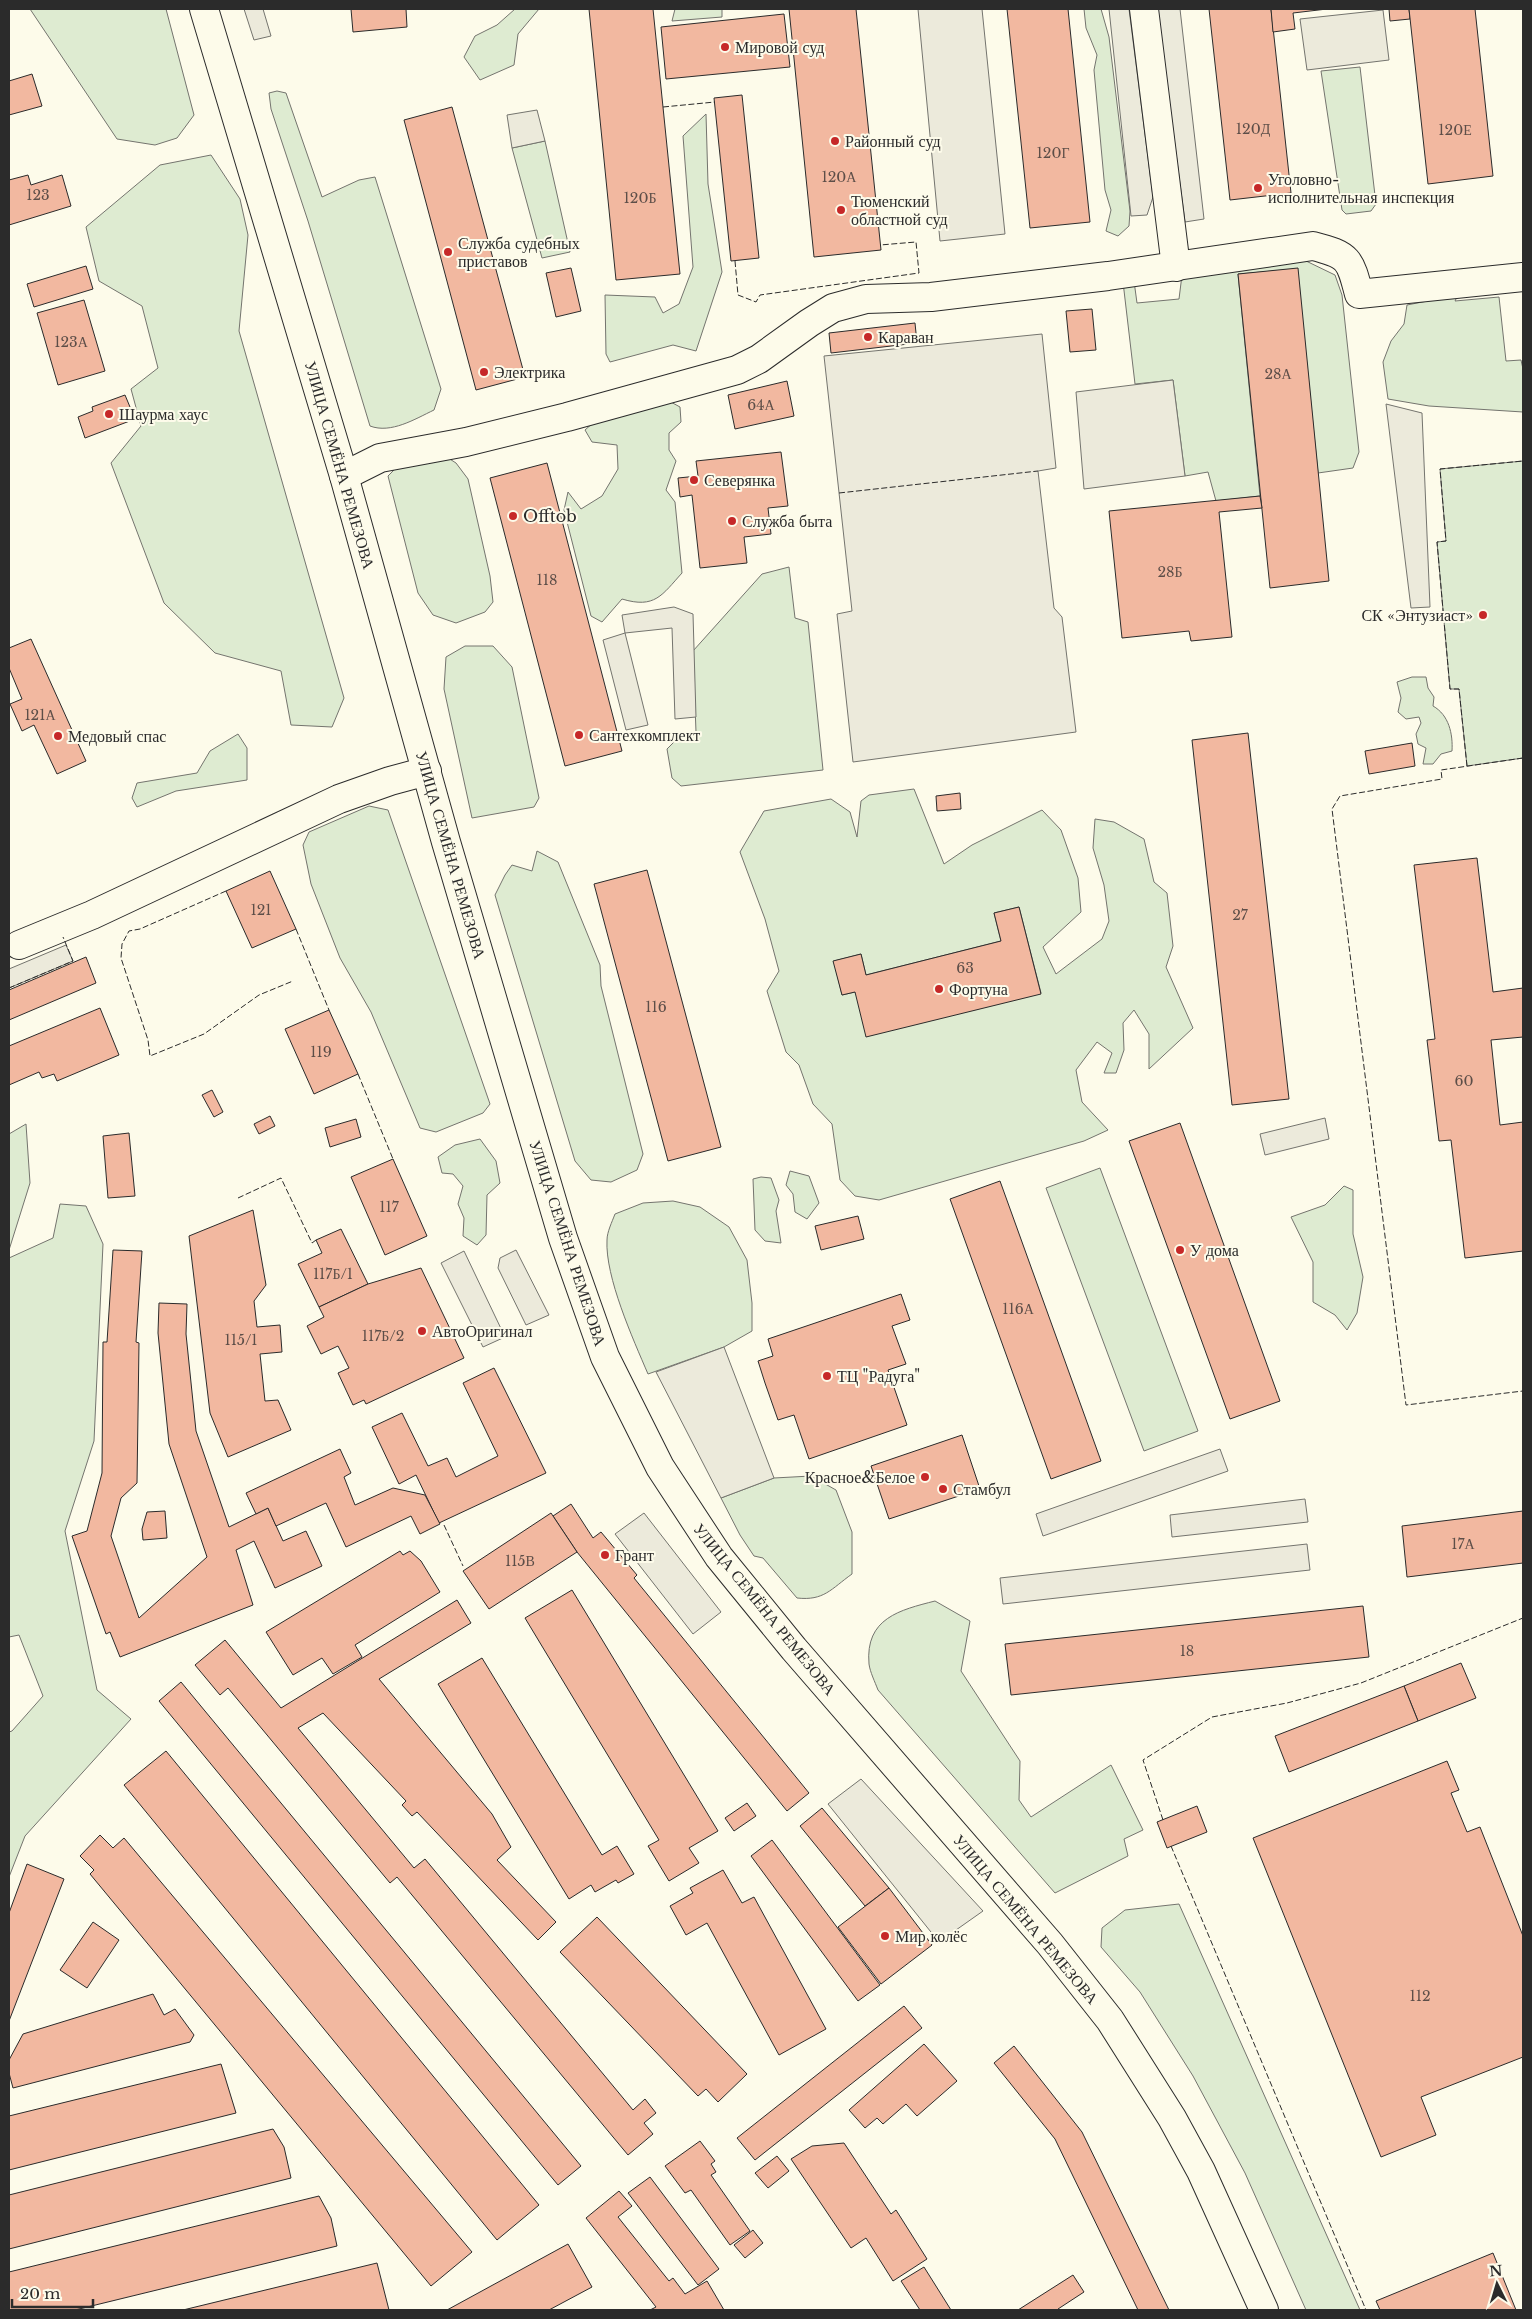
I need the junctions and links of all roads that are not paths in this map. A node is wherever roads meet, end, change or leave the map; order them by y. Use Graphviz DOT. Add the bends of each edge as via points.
graph roads {
  1 [pos="204,9"];
  2 [pos="1144,9"];
  3 [pos="1176,267"];
  4 [pos="1523,278"];
  5 [pos="344,476"];
  6 [pos="426,771"];
  7 [pos="18,945"];
  8 [pos="1264,2310"];
  1 -- 5 [label="main road, УЛИЦА СЕМЁНА РЕМЕЗОВА"];
  2 -- 3 [label="main road"];
  3 -- 4 [label="main road" via="1313,246 1337,252 1352,267 1359,294"];
  3 -- 5 [label="main road" via="931,297 866,299 833,308 737,370 466,442 380,458"];
  5 -- 6 [label="main road, УЛИЦА СЕМЁНА РЕМЕЗОВА"];
  6 -- 7 [label="main road" via="339,799 92,915"];
  6 -- 8 [label="main road, УЛИЦА СЕМЁНА РЕМЕЗОВА" via="563,1238 605,1357 656,1458 719,1557 1050,1944 1110,2020 1201,2170"];
}
